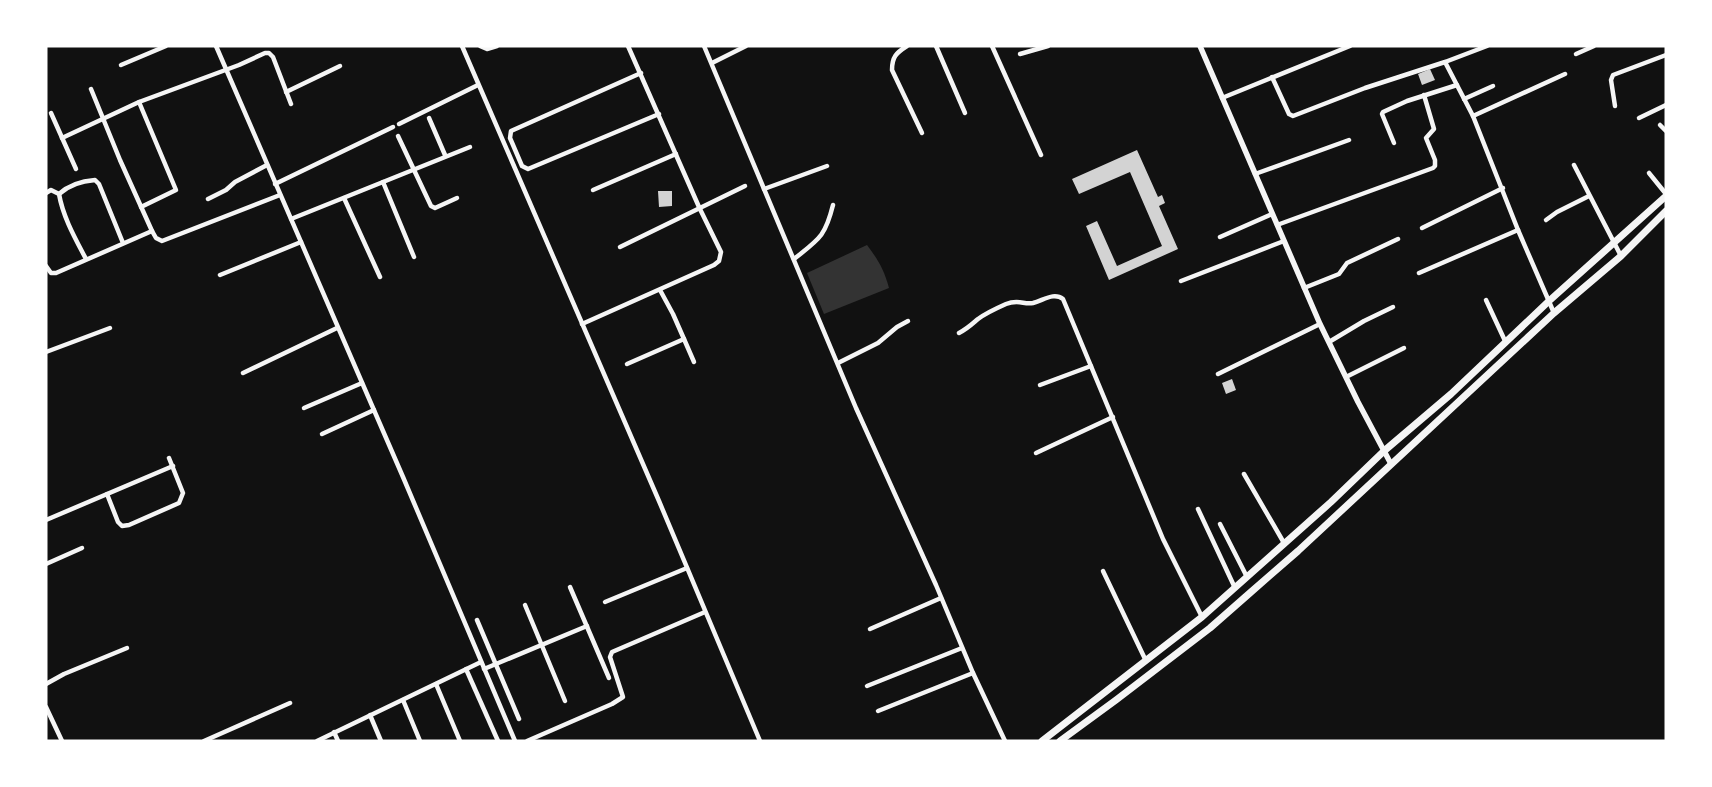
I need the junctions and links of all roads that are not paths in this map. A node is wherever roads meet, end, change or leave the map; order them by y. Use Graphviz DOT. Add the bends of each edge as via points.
graph roads {
  1 [pos="166,46"];
  2 [pos="216,46"];
  3 [pos="462,46"];
  4 [pos="480,46"];
  5 [pos="497,46"];
  6 [pos="628,46"];
  7 [pos="704,46"];
  8 [pos="746,46"];
  9 [pos="907,46"];
  10 [pos="936,46"];
  11 [pos="992,46"];
  12 [pos="1048,46"];
  13 [pos="1200,46"];
  14 [pos="1350,46"];
  15 [pos="1487,46"];
  16 [pos="1594,46"];
  17 [pos="1020,54"];
  18 [pos="1576,54"];
  19 [pos="1666,55"];
  20 [pos="1445,62"];
  21 [pos="712,63"];
  22 [pos="121,65"];
  23 [pos="340,66"];
  24 [pos="226,70"];
  25 [pos="640,73"];
  26 [pos="1564,74"];
  27 [pos="1272,77"];
  28 [pos="478,85"];
  29 [pos="1457,85"];
  30 [pos="1493,86"];
  31 [pos="91,89"];
  32 [pos="286,92"];
  33 [pos="1424,96"];
  34 [pos="1222,98"];
  35 [pos="1464,99"];
  36 [pos="139,102"];
  37 [pos="291,104"];
  38 [pos="1666,105"];
  39 [pos="1615,106"];
  40 [pos="51,113"];
  41 [pos="966,113"];
  42 [pos="659,114"];
  43 [pos="1473,116"];
  44 [pos="429,118"];
  45 [pos="1638,118"];
  46 [pos="104,119"];
  47 [pos="399,124"];
  48 [pos="1660,125"];
  49 [pos="394,126"];
  50 [pos="1666,131"];
  51 [pos="922,133"];
  52 [pos="398,136"];
  53 [pos="62,138"];
  54 [pos="1349,140"];
  55 [pos="1394,143"];
  56 [pos="470,146"];
  57 [pos="676,154"];
  58 [pos="1041,154"];
  59 [pos="445,155"];
  60 [pos="267,165"];
  61 [pos="1574,165"];
  62 [pos="827,166"];
  63 [pos="76,168"];
  64 [pos="414,168"];
  65 [pos="1649,173"];
  66 [pos="1254,174"];
  67 [pos="383,182"];
  68 [pos="275,184"];
  69 [pos="745,186"];
  70 [pos="1503,188"];
  71 [pos="764,189"];
  72 [pos="593,190"];
  73 [pos="46,192"];
  74 [pos="58,194"];
  75 [pos="280,195"];
  76 [pos="1666,195"];
  77 [pos="1589,196"];
  78 [pos="344,198"];
  79 [pos="457,198"];
  80 [pos="208,199"];
  81 [pos="833,205"];
  82 [pos="141,207"];
  83 [pos="699,207"];
  84 [pos="1272,214"];
  85 [pos="1664,216"];
  86 [pos="291,220"];
  87 [pos="1546,220"];
  88 [pos="1277,225"];
  89 [pos="1422,228"];
  90 [pos="1518,230"];
  91 [pos="152,231"];
  92 [pos="1220,237"];
  93 [pos="1398,239"];
  94 [pos="1284,241"];
  95 [pos="301,242"];
  96 [pos="123,243"];
  97 [pos="1614,243"];
  98 [pos="620,247"];
  99 [pos="1621,256"];
  100 [pos="414,257"];
  101 [pos="86,259"];
  102 [pos="794,259"];
  103 [pos="46,266"];
  104 [pos="1419,273"];
  105 [pos="49,274"];
  106 [pos="220,275"];
  107 [pos="380,277"];
  108 [pos="1181,281"];
  109 [pos="1304,288"];
  110 [pos="660,290"];
  111 [pos="1486,300"];
  112 [pos="1549,301"];
  113 [pos="1393,307"];
  114 [pos="1554,313"];
  115 [pos="908,322"];
  116 [pos="582,324"];
  117 [pos="1320,324"];
  118 [pos="110,328"];
  119 [pos="337,328"];
  120 [pos="958,333"];
  121 [pos="684,339"];
  122 [pos="1329,342"];
  123 [pos="1506,343"];
  124 [pos="1404,348"];
  125 [pos="46,352"];
  126 [pos="694,362"];
  127 [pos="838,363"];
  128 [pos="627,364"];
  129 [pos="1092,366"];
  130 [pos="243,373"];
  131 [pos="1218,374"];
  132 [pos="1346,377"];
  133 [pos="362,383"];
  134 [pos="1040,385"];
  135 [pos="304,408"];
  136 [pos="374,410"];
  137 [pos="1113,417"];
  138 [pos="322,434"];
  139 [pos="1384,451"];
  140 [pos="1036,453"];
  141 [pos="169,458"];
  142 [pos="1391,464"];
  143 [pos="173,466"];
  144 [pos="1244,474"];
  145 [pos="107,494"];
  146 [pos="1198,509"];
  147 [pos="46,520"];
  148 [pos="1220,524"];
  149 [pos="1284,543"];
  150 [pos="82,548"];
  151 [pos="46,564"];
  152 [pos="687,568"];
  153 [pos="1103,571"];
  154 [pos="1247,576"];
  155 [pos="570,587"];
  156 [pos="1235,588"];
  157 [pos="941,598"];
  158 [pos="605,602"];
  159 [pos="525,605"];
  160 [pos="704,612"];
  161 [pos="1202,618"];
  162 [pos="477,620"];
  163 [pos="587,626"];
  164 [pos="870,629"];
  165 [pos="540,645"];
  166 [pos="128,648"];
  167 [pos="962,648"];
  168 [pos="1146,661"];
  169 [pos="481,662"];
  170 [pos="496,664"];
  171 [pos="484,669"];
  172 [pos="1136,669"];
  173 [pos="466,670"];
  174 [pos="973,674"];
  175 [pos="609,678"];
  176 [pos="1143,679"];
  177 [pos="46,684"];
  178 [pos="436,684"];
  179 [pos="867,686"];
  180 [pos="403,700"];
  181 [pos="565,701"];
  182 [pos="290,703"];
  183 [pos="46,708"];
  184 [pos="878,710"];
  185 [pos="370,715"];
  186 [pos="519,719"];
  187 [pos="334,732"];
  188 [pos="62,741"];
  189 [pos="204,741"];
  190 [pos="317,741"];
  191 [pos="338,741"];
  192 [pos="381,741"];
  193 [pos="420,741"];
  194 [pos="460,741"];
  195 [pos="498,741"];
  196 [pos="515,741"];
  197 [pos="527,741"];
  198 [pos="760,741"];
  199 [pos="1005,741"];
  200 [pos="1042,741"];
  201 [pos="1060,741"];
  1 -- 22 [label="street"];
  2 -- 24 [label="street"];
  3 -- 28 [label="street"];
  4 -- 5 [label="street" via="487,49"];
  6 -- 25 [label="street"];
  7 -- 21 [label="street"];
  8 -- 21 [label="street"];
  9 -- 51 [label="street" via="892,60 892,70"];
  10 -- 41 [label="street"];
  11 -- 58 [label="street"];
  12 -- 17 [label="street"];
  13 -- 34 [label="street"];
  14 -- 27 [label="street"];
  15 -- 20 [label="street"];
  16 -- 18 [label="street"];
  19 -- 39 [label="street" via="1613,75"];
  20 -- 27 [label="street" via="1293,116 1289,114"];
  20 -- 29 [label="street"];
  21 -- 71 [label="street"];
  23 -- 32 [label="street"];
  24 -- 32 [label="street" via="269,53"];
  24 -- 36 [label="street"];
  24 -- 60 [label="street"];
  25 -- 42 [label="street"];
  25 -- 42 [label="street" via="512,131 509,135 522,166 528,169"];
  26 -- 43 [label="street"];
  27 -- 34 [label="street"];
  28 -- 47 [label="street"];
  28 -- 116 [label="street"];
  29 -- 33 [label="street"];
  29 -- 35 [label="street"];
  30 -- 35 [label="street"];
  31 -- 46 [label="street"];
  32 -- 37 [label="street"];
  33 -- 55 [label="street" via="1383,112"];
  33 -- 88 [label="street" via="1434,129 1426,138 1435,160 1434,168"];
  34 -- 66 [label="street"];
  35 -- 43 [label="street"];
  36 -- 46 [label="street"];
  36 -- 82 [label="street" via="176,190"];
  38 -- 45 [label="street"];
  40 -- 53 [label="street"];
  42 -- 57 [label="street"];
  43 -- 70 [label="street"];
  44 -- 59 [label="street"];
  46 -- 53 [label="street"];
  46 -- 82 [label="street"];
  48 -- 50 [label="street"];
  49 -- 68 [label="street"];
  52 -- 64 [label="street"];
  53 -- 63 [label="street"];
  54 -- 66 [label="street"];
  56 -- 59 [label="street"];
  57 -- 72 [label="street"];
  57 -- 83 [label="street"];
  59 -- 64 [label="street"];
  60 -- 68 [label="street"];
  60 -- 80 [label="street"];
  61 -- 77 [label="street"];
  62 -- 71 [label="street"];
  64 -- 67 [label="street"];
  64 -- 79 [label="street" via="432,208"];
  65 -- 76 [label="street"];
  66 -- 84 [label="street"];
  67 -- 78 [label="street"];
  67 -- 100 [label="street"];
  68 -- 75 [label="street"];
  69 -- 83 [label="street"];
  70 -- 89 [label="street"];
  70 -- 90 [label="street"];
  71 -- 102 [label="street"];
  73 -- 74 [label="street" via="51,190"];
  74 -- 96 [label="street" via="81,181 95,180"];
  74 -- 101 [label="street"];
  75 -- 86 [label="street"];
  75 -- 91 [label="street" via="162,242"];
  76 -- 97 [label="main road"];
  77 -- 87 [label="street"];
  77 -- 97 [label="street"];
  78 -- 86 [label="street"];
  78 -- 107 [label="street"];
  81 -- 102 [label="street" via="825,231"];
  82 -- 91 [label="street"];
  83 -- 98 [label="street"];
  83 -- 110 [label="street" via="721,252 718,261"];
  84 -- 88 [label="street"];
  84 -- 92 [label="street"];
  85 -- 99 [label="main road"];
  86 -- 95 [label="street"];
  88 -- 94 [label="street"];
  90 -- 104 [label="street"];
  90 -- 112 [label="street"];
  91 -- 96 [label="street"];
  93 -- 109 [label="street" via="1347,263 1339,274"];
  94 -- 108 [label="street"];
  94 -- 109 [label="street"];
  95 -- 106 [label="street"];
  95 -- 119 [label="street"];
  96 -- 101 [label="street"];
  97 -- 99 [label="street"];
  97 -- 112 [label="main road"];
  99 -- 114 [label="main road"];
  101 -- 105 [label="street"];
  102 -- 127 [label="street"];
  103 -- 105 [label="street"];
  109 -- 117 [label="street"];
  110 -- 116 [label="street"];
  110 -- 121 [label="street"];
  111 -- 123 [label="street"];
  112 -- 114 [label="street"];
  112 -- 123 [label="main road"];
  113 -- 122 [label="street"];
  114 -- 142 [label="main road"];
  115 -- 127 [label="street" via="896,327 878,343"];
  116 -- 152 [label="street"];
  117 -- 122 [label="street"];
  117 -- 131 [label="street"];
  118 -- 125 [label="street"];
  119 -- 130 [label="street"];
  119 -- 133 [label="street"];
  120 -- 129 [label="street" via="1012,302 1030,304 1058,296 1063,299"];
  121 -- 126 [label="street"];
  121 -- 128 [label="street"];
  122 -- 132 [label="street"];
  123 -- 139 [label="main road"];
  124 -- 132 [label="street"];
  127 -- 157 [label="street"];
  129 -- 134 [label="street"];
  129 -- 137 [label="street"];
  132 -- 139 [label="street"];
  133 -- 135 [label="street"];
  133 -- 136 [label="street"];
  136 -- 138 [label="street"];
  136 -- 169 [label="street"];
  137 -- 140 [label="street"];
  137 -- 161 [label="street" via="1163,539"];
  139 -- 142 [label="street"];
  139 -- 149 [label="main road"];
  141 -- 143 [label="street"];
  142 -- 176 [label="main road" via="1210,628"];
  143 -- 145 [label="street"];
  143 -- 145 [label="street" via="183,493 179,503 173,507 122,526"];
  144 -- 149 [label="street"];
  145 -- 147 [label="street"];
  146 -- 156 [label="street"];
  148 -- 154 [label="street"];
  149 -- 154 [label="main road"];
  150 -- 151 [label="street"];
  152 -- 158 [label="street"];
  152 -- 160 [label="street"];
  153 -- 168 [label="street"];
  154 -- 156 [label="main road"];
  155 -- 163 [label="street"];
  156 -- 161 [label="main road"];
  157 -- 164 [label="street"];
  157 -- 167 [label="street"];
  159 -- 165 [label="street"];
  160 -- 197 [label="street" via="613,650 610,657 623,698"];
  160 -- 198 [label="street"];
  161 -- 168 [label="main road"];
  162 -- 170 [label="street"];
  163 -- 165 [label="street"];
  163 -- 175 [label="street"];
  165 -- 170 [label="street"];
  165 -- 181 [label="street"];
  166 -- 177 [label="street"];
  167 -- 174 [label="street"];
  167 -- 179 [label="street"];
  168 -- 172 [label="main road"];
  169 -- 171 [label="street"];
  169 -- 173 [label="street"];
  170 -- 171 [label="street"];
  170 -- 186 [label="street"];
  171 -- 196 [label="street"];
  172 -- 176 [label="main road"];
  172 -- 200 [label="main road"];
  173 -- 178 [label="street"];
  173 -- 195 [label="street"];
  174 -- 184 [label="street"];
  174 -- 199 [label="street"];
  176 -- 201 [label="main road"];
  178 -- 180 [label="street"];
  178 -- 194 [label="street"];
  180 -- 185 [label="street"];
  180 -- 193 [label="street"];
  182 -- 189 [label="street"];
  183 -- 188 [label="street"];
  185 -- 187 [label="street"];
  185 -- 192 [label="street"];
  187 -- 190 [label="street"];
  187 -- 191 [label="street"];
}
